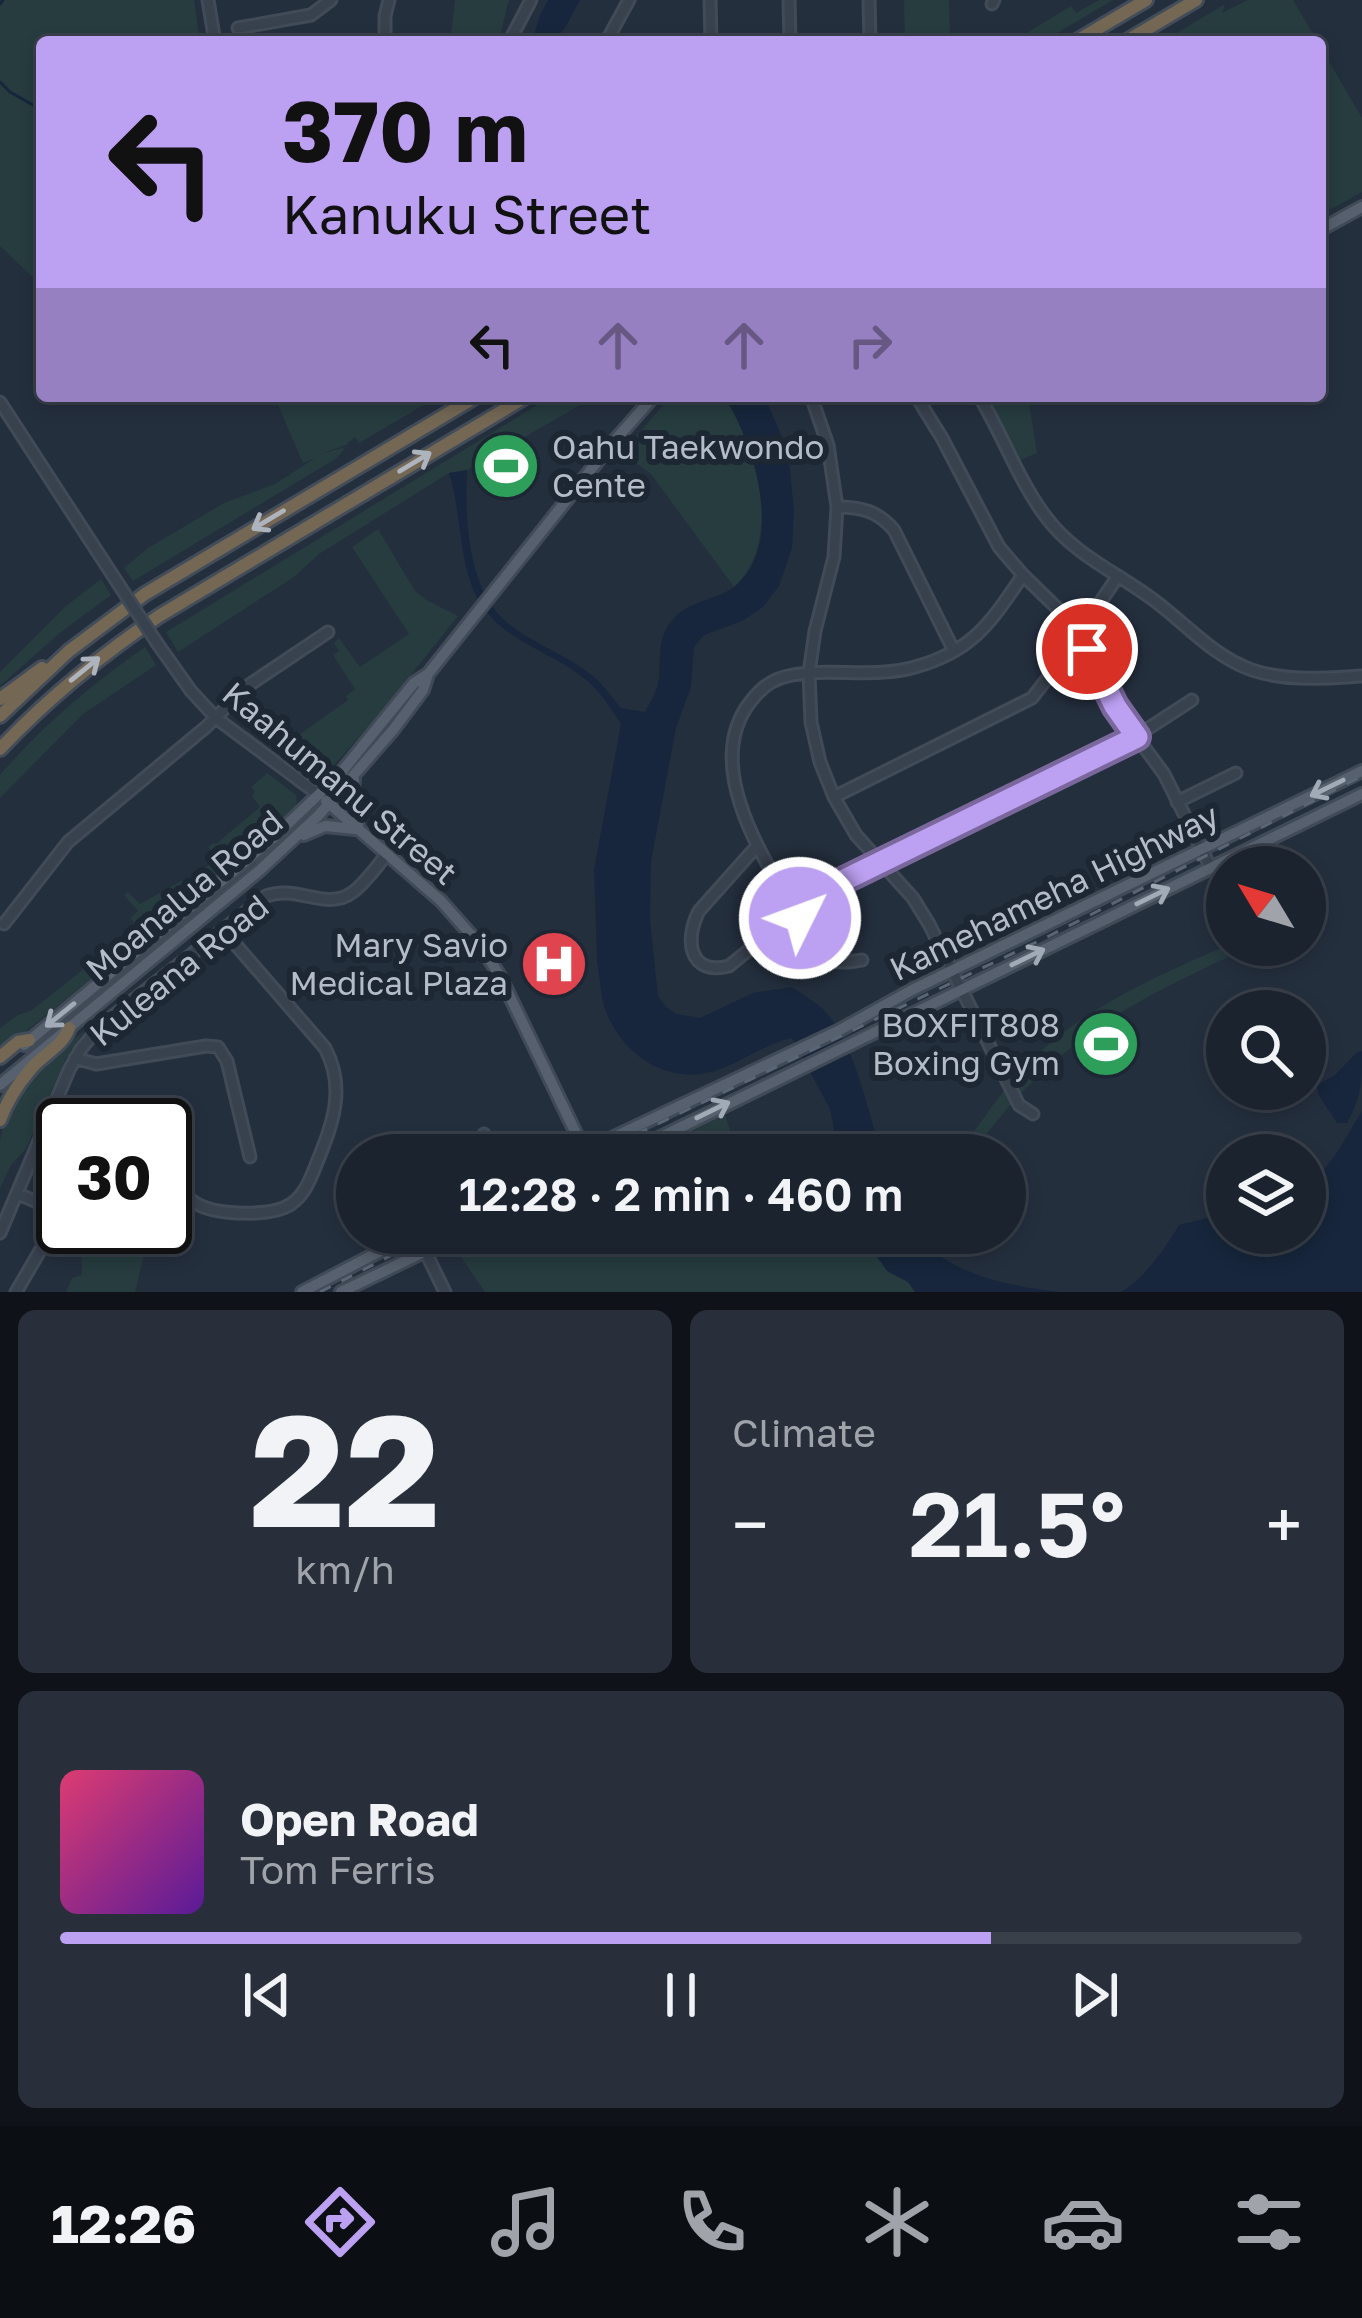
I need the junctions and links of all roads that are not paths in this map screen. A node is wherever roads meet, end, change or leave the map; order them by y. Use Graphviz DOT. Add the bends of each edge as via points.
graph roads {
  1 [pos="208,0"];
  2 [pos="331,0"];
  3 [pos="389,0"];
  4 [pos="531,0"];
  5 [pos="629,0"];
  6 [pos="710,0"];
  7 [pos="789,0"];
  8 [pos="869,0"];
  9 [pos="1146,0"];
  10 [pos="1196,0"];
  11 [pos="238,28"];
  12 [pos="214,36"];
  13 [pos="385,36"];
  14 [pos="511,36"];
  15 [pos="609,36"];
  16 [pos="711,36"];
  17 [pos="790,36"];
  18 [pos="870,36"];
  19 [pos="1085,36"];
  20 [pos="1135,36"];
  21 [pos="1362,207"];
  22 [pos="1326,227"];
  23 [pos="0,402"];
  24 [pos="467,402"];
  25 [pos="517,402"];
  26 [pos="649,402"];
  27 [pos="813,402"];
  28 [pos="920,402"];
  29 [pos="982,402"];
  30 [pos="837,507"];
  31 [pos="1023,575"];
  32 [pos="1118,576"];
  33 [pos="328,632"];
  34 [pos="1078,634"];
  35 [pos="69,651"];
  36 [pos="954,651"];
  37 [pos="809,673"];
  38 [pos="428,674"];
  39 [pos="1362,676"];
  40 [pos="0,699"];
  41 [pos="1192,700"];
  42 [pos="0,716"];
  43 [pos="216,718"];
  44 [pos="1137,737"];
  45 [pos="0,749"];
  46 [pos="1362,771"];
  47 [pos="1236,772"];
  48 [pos="354,778"];
  49 [pos="1362,794"];
  50 [pos="319,795"];
  51 [pos="834,797"];
  52 [pos="1178,802"];
  53 [pos="330,804"];
  54 [pos="359,829"];
  55 [pos="292,841"];
  56 [pos="757,846"];
  57 [pos="1256,846"];
  58 [pos="1201,849"];
  59 [pos="387,854"];
  60 [pos="1206,858"];
  61 [pos="880,863"];
  62 [pos="1206,870"];
  63 [pos="795,911"];
  64 [pos="4,924"];
  65 [pos="223,930"];
  66 [pos="862,960"];
  67 [pos="953,970"];
  68 [pos="963,989"];
  69 [pos="69,1028"];
  70 [pos="29,1040"];
  71 [pos="75,1058"];
  72 [pos="0,1061"];
  73 [pos="0,1084"];
  74 [pos="58,1098"];
  75 [pos="1033,1114"];
  76 [pos="0,1120"];
  77 [pos="573,1134"];
  78 [pos="623,1134"];
  79 [pos="666,1134"];
  80 [pos="36,1150"];
  81 [pos="250,1157"];
  82 [pos="18,1194"];
  83 [pos="192,1200"];
  84 [pos="0,1233"];
  85 [pos="375,1254"];
  86 [pos="419,1254"];
  87 [pos="426,1254"];
  88 [pos="16,1292"];
  89 [pos="302,1292"];
  90 [pos="341,1292"];
  91 [pos="445,1292"];
  1 -- 12 [label="street"];
  2 -- 11 [label="street" via="311,15"];
  3 -- 13 [label="street"];
  4 -- 14 [label="street"];
  5 -- 15 [label="street"];
  6 -- 16 [label="street"];
  7 -- 17 [label="street"];
  8 -- 18 [label="street"];
  9 -- 19 [label="highway"];
  10 -- 20 [label="highway"];
  21 -- 22 [label="main road"];
  23 -- 43 [label="street, Kaahumanu Street, bridge" via="157,644"];
  24 -- 35 [label="highway, one-way" via="182,570"];
  45 -- 25 [label="highway, one-way" via="132,634"];
  26 -- 38 [label="main road, Moanalua Road"];
  27 -- 30 [label="street"];
  28 -- 31 [label="street" via="990,533"];
  29 -- 32 [label="street" via="1044,514"];
  30 -- 36 [label="street" via="871,512 894,530"];
  30 -- 37 [label="street"];
  31 -- 34 [label="street"];
  31 -- 36 [label="street" via="986,628"];
  32 -- 34 [label="street"];
  32 -- 39 [label="street" via="1243,666 1291,677"];
  33 -- 43 [label="street" via="249,685"];
  34 -- 44 [label="street"];
  34 -- 51 [label="street" via="1028,701"];
  35 -- 40 [label="highway"];
  35 -- 42 [label="highway"];
  36 -- 37 [label="street" via="901,670"];
  37 -- 51 [label="street" via="814,738"];
  37 -- 56 [label="street" via="768,685 738,723 735,779"];
  38 -- 48 [label="main road, Moanalua Road"];
  38 -- 50 [label="main road, Moanalua Road"];
  41 -- 44 [label="street"];
  43 -- 50 [label="street, Kaahumanu Street"];
  43 -- 64 [label="street" via="68,842"];
  44 -- 52 [label="street"];
  44 -- 61 [label="street"];
  46 -- 58 [label="main road, Kamehameha Highway, one-way"];
  47 -- 52 [label="street"];
  48 -- 53 [label="main road, Moanalua Road"];
  48 -- 54 [label="main road"];
  49 -- 57 [label="main road, Kamehameha Highway"];
  50 -- 53 [label="main road, Kaahumanu Street"];
  50 -- 70 [label="main road, Moanalua Road, one-way"];
  51 -- 61 [label="street"];
  52 -- 58 [label="street"];
  53 -- 54 [label="main road, Kaahumanu Street"];
  53 -- 55 [label="main road, Moanalua Road"];
  54 -- 55 [label="main road" via="325,826"];
  54 -- 59 [label="main road, Kaahumanu Street"];
  55 -- 69 [label="main road, Moanalua Road"];
  56 -- 63 [label="street"];
  56 -- 63 [label="street" via="696,917 695,957 709,967 729,966"];
  58 -- 60 [label="street"];
  58 -- 67 [label="main road, Kamehameha Highway"];
  59 -- 65 [label="street, Kuleana Road" via="344,897 272,893"];
  59 -- 77 [label="main road, Kaahumanu Street" via="451,910 491,961"];
  61 -- 63 [label="street"];
  61 -- 67 [label="street" via="913,898"];
  68 -- 62 [label="main road, Kamehameha Highway, one-way"];
  63 -- 66 [label="street" via="830,958"];
  65 -- 71 [label="street, Kuleana Road" via="107,1019"];
  65 -- 83 [label="street" via="320,1042 337,1093 298,1198 273,1212 204,1208"];
  67 -- 68 [label="street"];
  67 -- 78 [label="main road, Kamehameha Highway"];
  68 -- 75 [label="street" via="1019,1105"];
  79 -- 68 [label="main road, Kamehameha Highway, one-way"];
  69 -- 73 [label="main road, Moanalua Road"];
  69 -- 76 [label="highway" via="26,1075"];
  70 -- 72 [label="highway"];
  71 -- 74 [label="street, Kuleana Road"];
  71 -- 81 [label="street" via="96,1064 218,1047"];
  80 -- 82 [label="street, Kuleana Road"];
  82 -- 84 [label="street, Kuleana Road"];
  82 -- 88 [label="street" via="47,1208 53,1226"];
  85 -- 89 [label="main road"];
  86 -- 90 [label="main road"];
  87 -- 91 [label="street"];
}
